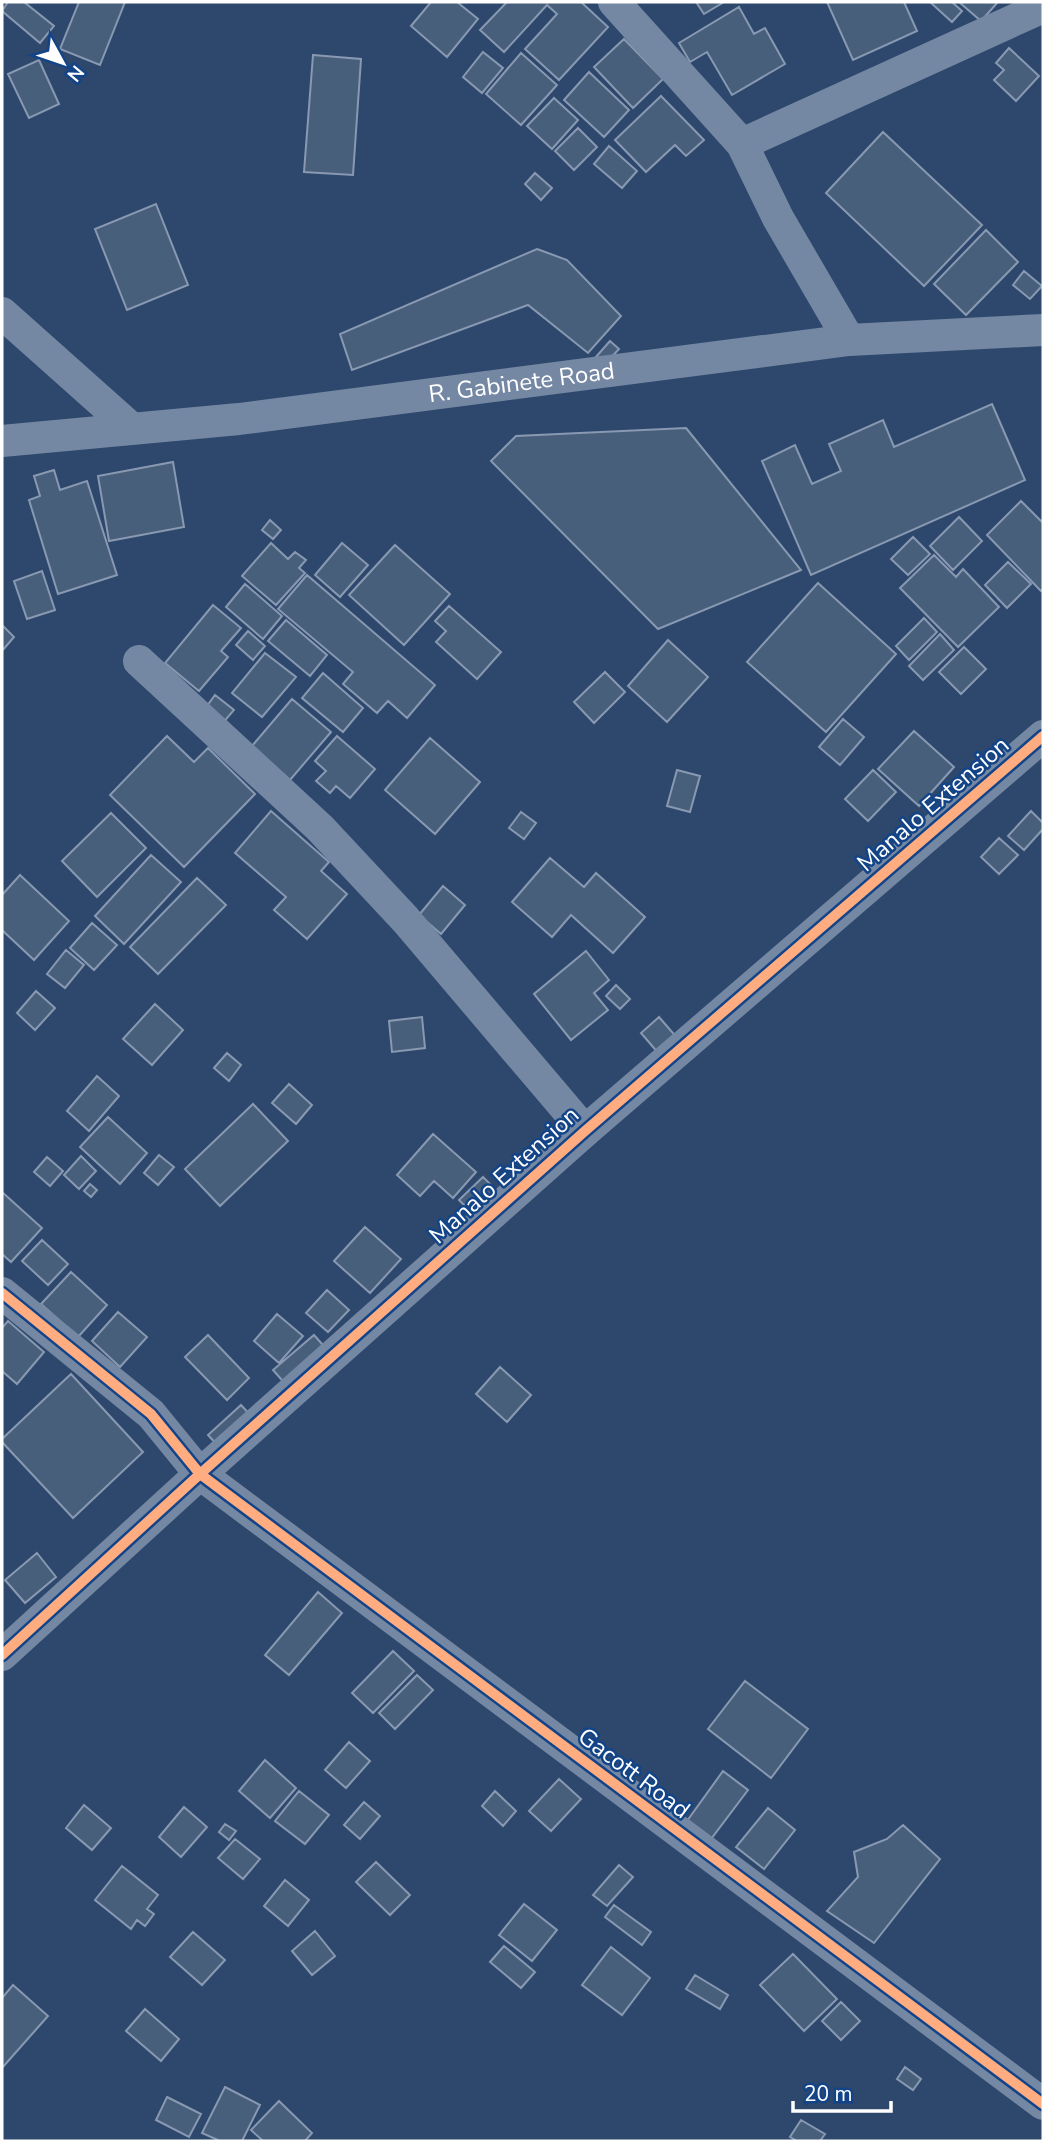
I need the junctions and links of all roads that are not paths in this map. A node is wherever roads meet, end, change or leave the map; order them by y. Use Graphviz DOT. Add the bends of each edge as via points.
graph roads {
  1 [pos="614,2"];
  2 [pos="1043,7"];
  3 [pos="742,144"];
  4 [pos="2,313"];
  5 [pos="1043,330"];
  6 [pos="849,340"];
  7 [pos="131,429"];
  8 [pos="2,441"];
  9 [pos="139,661"];
  10 [pos="1043,736"];
  11 [pos="585,1131"];
  12 [pos="2,1293"];
  13 [pos="200,1474"];
  14 [pos="2,1655"];
  15 [pos="1043,2104"];
  1 -- 3 [label="street"];
  2 -- 3 [label="street"];
  3 -- 6 [label="street" via="778,218"];
  4 -- 7 [label="street"];
  5 -- 6 [label="street, R. Gabinete Road"];
  6 -- 7 [label="street, R. Gabinete Road"];
  7 -- 8 [label="street, R. Gabinete Road"];
  9 -- 11 [label="street" via="320,828 405,919"];
  10 -- 11 [label="street, Manalo Extension"];
  11 -- 13 [label="street, Manalo Extension"];
  12 -- 13 [label="street, Gacott Road" via="151,1414"];
  13 -- 14 [label="street, Manalo Extension"];
  13 -- 15 [label="street, Gacott Road"];
}
